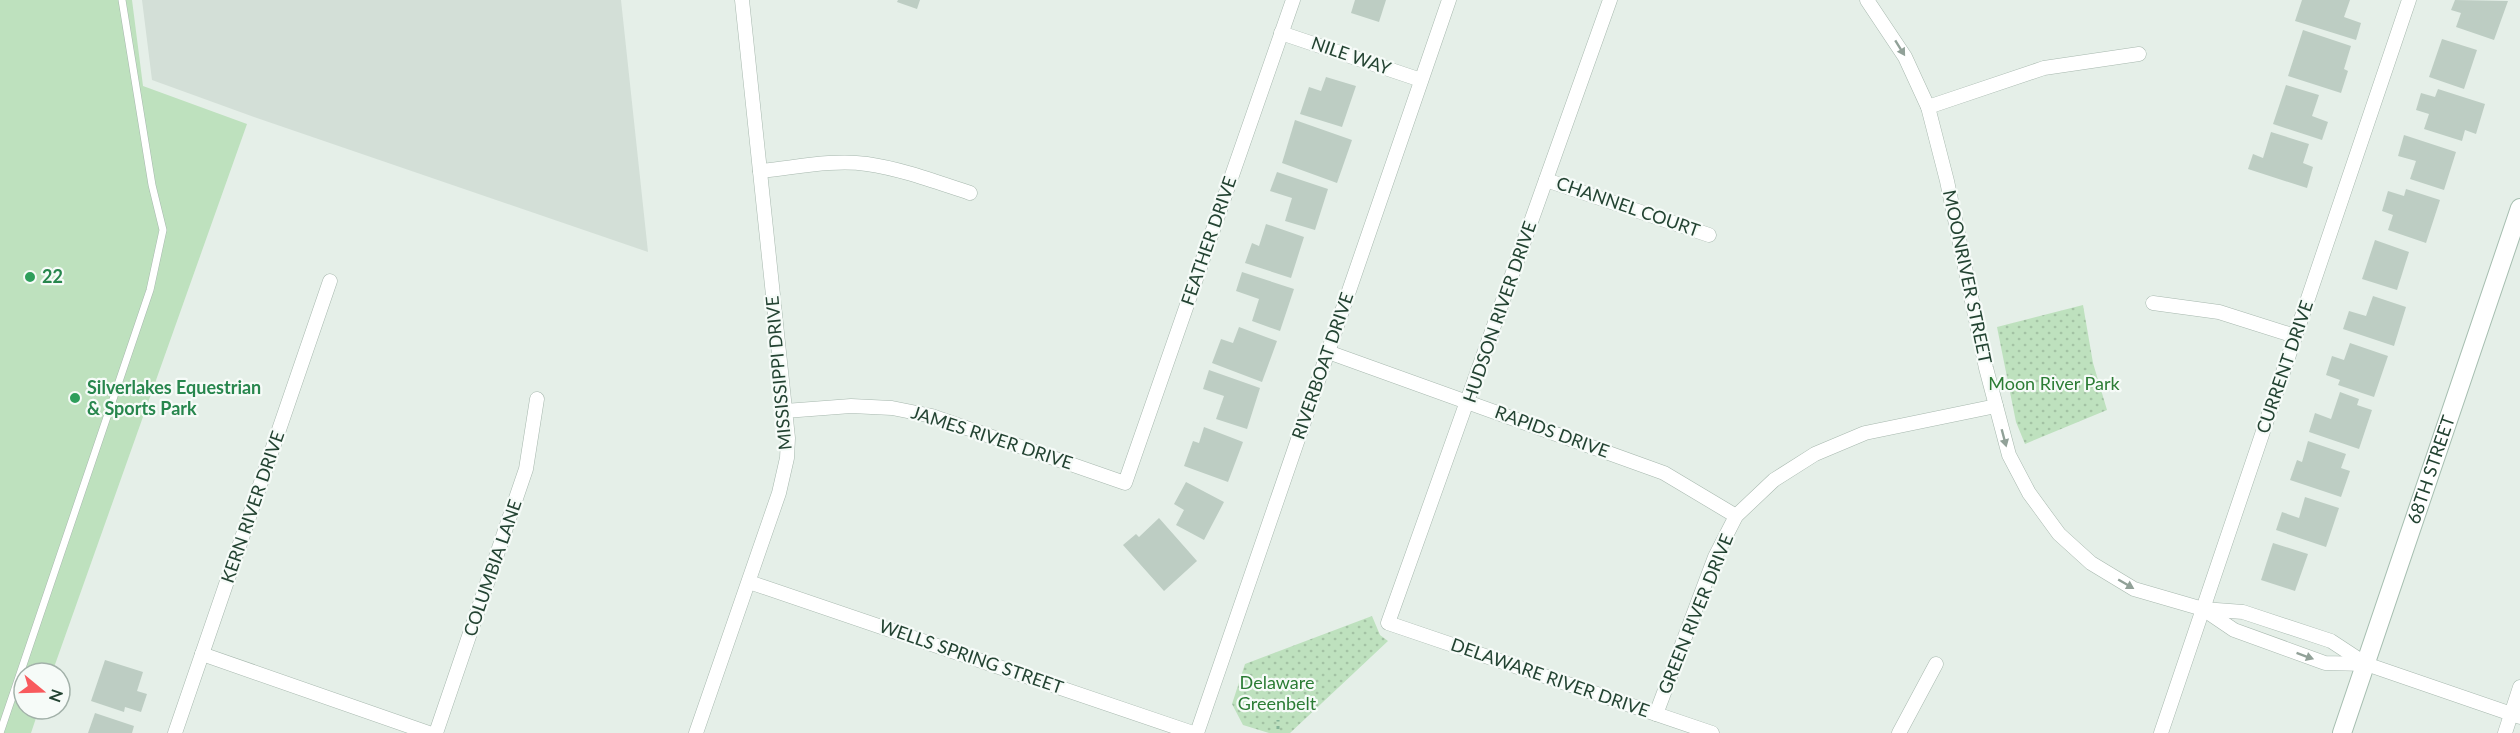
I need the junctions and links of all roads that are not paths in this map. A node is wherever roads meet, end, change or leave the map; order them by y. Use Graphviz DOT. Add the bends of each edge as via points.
graph roads {
  1 [pos="122,0"];
  2 [pos="742,0"];
  3 [pos="1293,0"];
  4 [pos="1449,0"];
  5 [pos="1610,0"];
  6 [pos="1867,0"];
  7 [pos="2409,0"];
  8 [pos="1281,33"];
  9 [pos="2139,54"];
  10 [pos="1422,80"];
  11 [pos="1928,107"];
  12 [pos="760,171"];
  13 [pos="1546,180"];
  14 [pos="970,193"];
  15 [pos="2519,213"];
  16 [pos="1709,235"];
  17 [pos="330,281"];
  18 [pos="2153,303"];
  19 [pos="2295,336"];
  20 [pos="1328,352"];
  21 [pos="537,399"];
  22 [pos="1468,402"];
  23 [pos="1996,406"];
  24 [pos="785,411"];
  25 [pos="1125,483"];
  26 [pos="1736,516"];
  27 [pos="748,582"];
  28 [pos="2203,609"];
  29 [pos="1388,623"];
  30 [pos="202,654"];
  31 [pos="2366,663"];
  32 [pos="1936,664"];
  33 [pos="2520,687"];
  34 [pos="1656,714"];
  35 [pos="2516,715"];
  36 [pos="0,733"];
  37 [pos="175,733"];
  38 [pos="429,733"];
  39 [pos="436,733"];
  40 [pos="696,733"];
  41 [pos="1195,733"];
  42 [pos="1712,733"];
  43 [pos="1899,733"];
  44 [pos="2161,733"];
  45 [pos="2342,733"];
  46 [pos="2505,733"];
  1 -- 36 [label="lane" via="162,230 150,290"];
  2 -- 12 [label="street, MISSISSIPPI DRIVE"];
  3 -- 8 [label="street, FEATHER DRIVE"];
  4 -- 10 [label="street, RIVERBOAT DRIVE"];
  5 -- 13 [label="street, HUDSON RIVER DRIVE"];
  6 -- 11 [label="street, MOONRIVER STREET, one-way" via="1905,57"];
  7 -- 19 [label="street, CURRENT DRIVE"];
  8 -- 10 [label="street, NILE WAY"];
  8 -- 25 [label="street, FEATHER DRIVE"];
  9 -- 11 [label="street" via="2044,68"];
  10 -- 20 [label="street, RIVERBOAT DRIVE"];
  11 -- 23 [label="street, MOONRIVER STREET"];
  12 -- 14 [label="street" via="865,164"];
  12 -- 24 [label="street, MISSISSIPPI DRIVE"];
  13 -- 16 [label="street, CHANNEL COURT"];
  13 -- 22 [label="street, HUDSON RIVER DRIVE"];
  15 -- 31 [label="street, 68TH STREET"];
  17 -- 30 [label="street, KERN RIVER DRIVE"];
  18 -- 19 [label="street" via="2219,312"];
  19 -- 28 [label="street, CURRENT DRIVE"];
  20 -- 22 [label="street, RAPIDS DRIVE"];
  20 -- 41 [label="street, RIVERBOAT DRIVE"];
  21 -- 39 [label="street, COLUMBIA LANE" via="526,469"];
  22 -- 26 [label="street, RAPIDS DRIVE" via="1664,473"];
  22 -- 29 [label="street, HUDSON RIVER DRIVE"];
  23 -- 26 [label="street, GREEN RIVER DRIVE" via="1865,433 1815,454 1774,480"];
  23 -- 28 [label="street, MOONRIVER STREET, one-way" via="2009,454 2029,493 2059,534 2091,563 2134,589"];
  24 -- 25 [label="street, JAMES RIVER DRIVE" via="851,406 892,408 932,416"];
  24 -- 27 [label="street, MISSISSIPPI DRIVE" via="787,458"];
  26 -- 34 [label="street, GREEN RIVER DRIVE" via="1715,557"];
  27 -- 40 [label="street, MISSISSIPPI DRIVE"];
  27 -- 41 [label="street, WELLS SPRING STREET"];
  28 -- 31 [label="street, MOONRIVER STREET" via="2243,612 2331,641"];
  28 -- 31 [label="street, MOONRIVER STREET, one-way" via="2234,630 2325,663"];
  28 -- 44 [label="street, CURRENT DRIVE"];
  29 -- 34 [label="street, DELAWARE RIVER DRIVE"];
  30 -- 37 [label="street, KERN RIVER DRIVE"];
  30 -- 38 [label="street"];
  31 -- 35 [label="street, MOONRIVER STREET"];
  31 -- 45 [label="street, 68TH STREET"];
  32 -- 43 [label="street"];
  33 -- 35 [label="street"];
  34 -- 42 [label="street, DELAWARE RIVER DRIVE"];
  35 -- 46 [label="street"];
}
